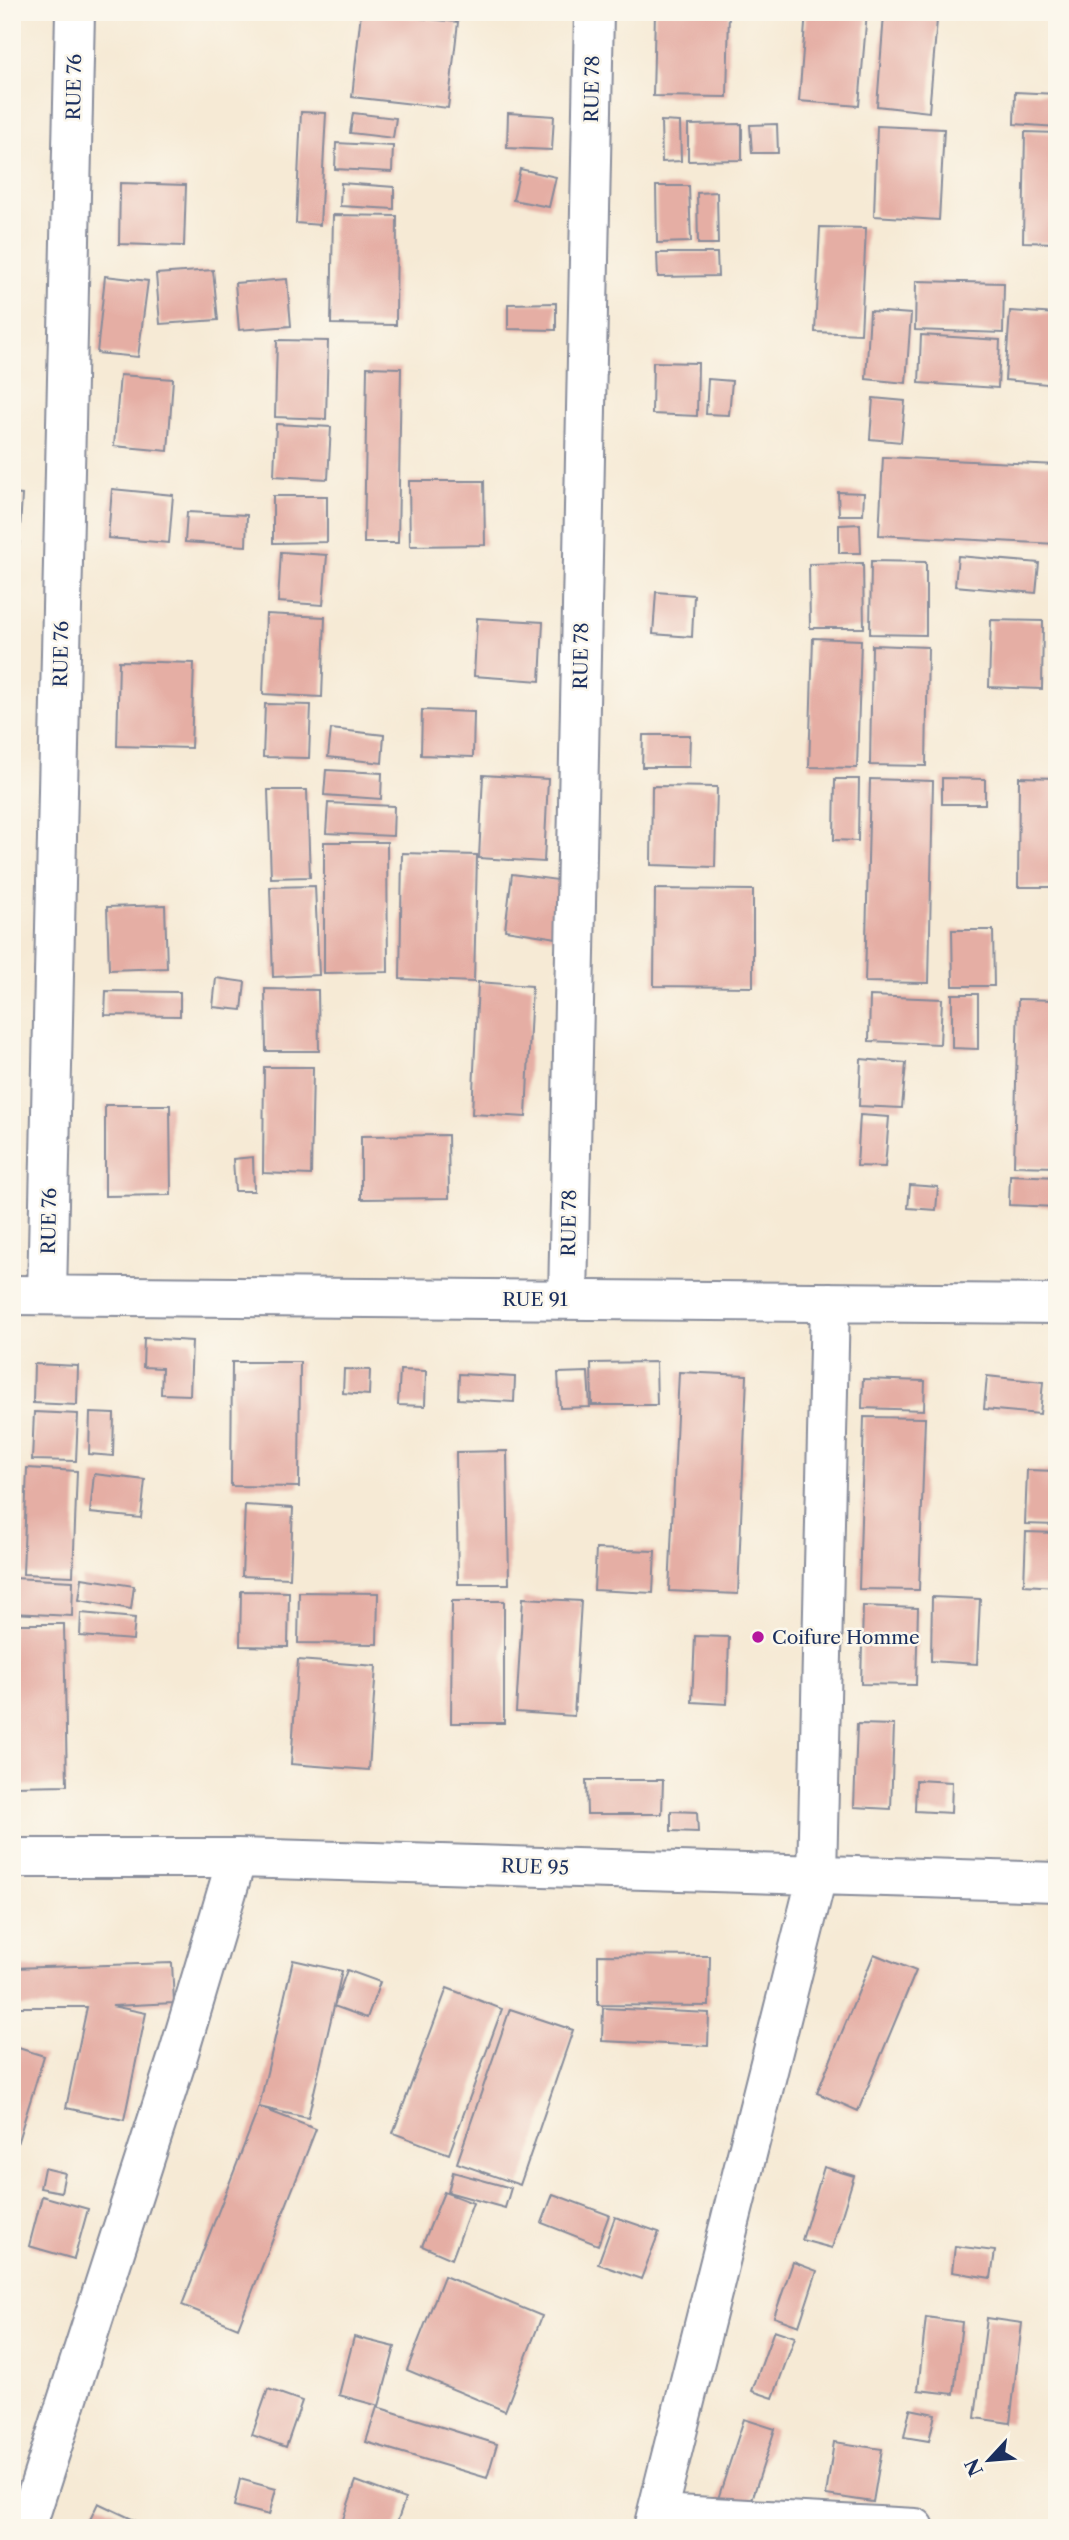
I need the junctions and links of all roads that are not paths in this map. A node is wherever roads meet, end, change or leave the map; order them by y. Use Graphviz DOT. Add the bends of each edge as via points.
graph roads {
  1 [pos="75,12"];
  2 [pos="594,12"];
  3 [pos="30,1295"];
  4 [pos="568,1300"];
  5 [pos="830,1302"];
  6 [pos="1057,1304"];
  7 [pos="12,1858"];
  8 [pos="237,1858"];
  9 [pos="817,1876"];
  10 [pos="1057,1882"];
  11 [pos="656,2521"];
  12 [pos="749,2524"];
  13 [pos="26,2528"];
  14 [pos="915,2528"];
  1 -- 3 [label="street, RUE 76"];
  2 -- 4 [label="street, RUE 78"];
  3 -- 4 [label="street, RUE 91"];
  4 -- 5 [label="street, RUE 91"];
  5 -- 6 [label="street, RUE 91"];
  5 -- 9 [label="street"];
  7 -- 8 [label="street, RUE 95"];
  8 -- 9 [label="street, RUE 95"];
  8 -- 13 [label="street"];
  9 -- 10 [label="street, RUE 95"];
  9 -- 11 [label="street"];
  11 -- 12 [label="street"];
  12 -- 14 [label="street"];
}
